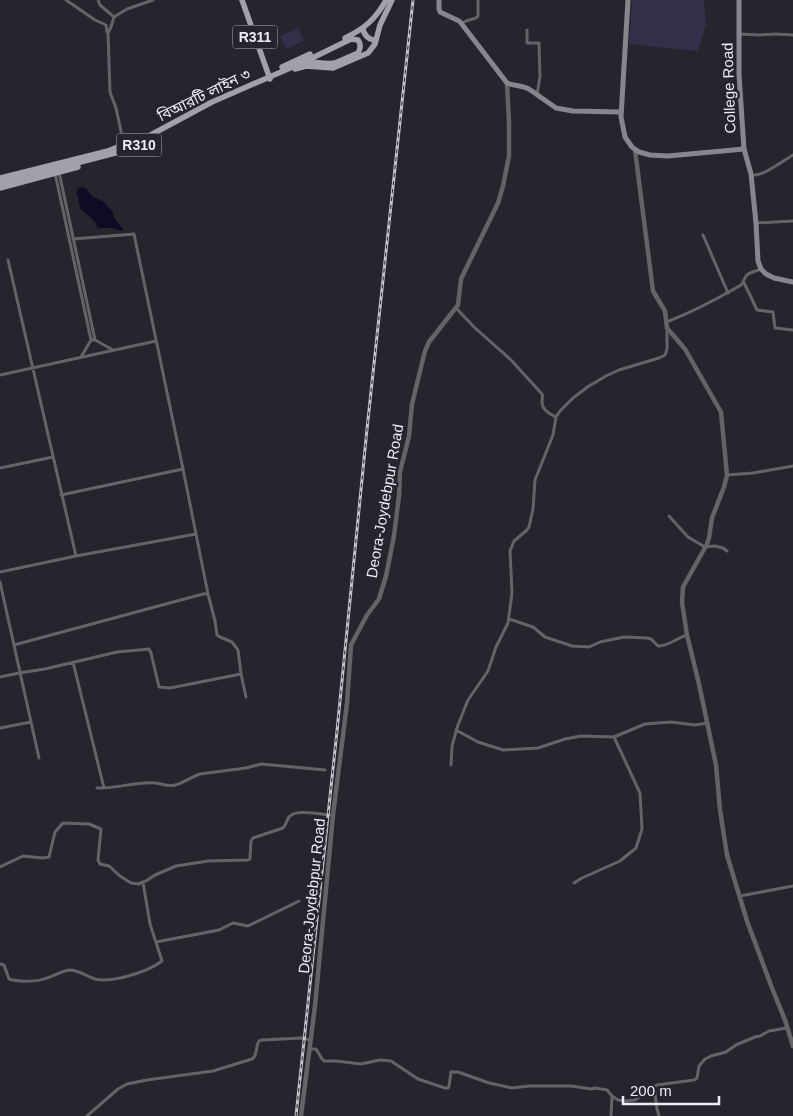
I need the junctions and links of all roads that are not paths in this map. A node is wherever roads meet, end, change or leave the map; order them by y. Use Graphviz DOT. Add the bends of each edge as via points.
graph roads {
  1 [pos="66,0"];
  2 [pos="98,0"];
  3 [pos="153,0"];
  4 [pos="242,0"];
  5 [pos="386,0"];
  6 [pos="392,0"];
  7 [pos="440,0"];
  8 [pos="478,0"];
  9 [pos="628,0"];
  10 [pos="739,0"];
  11 [pos="114,17"];
  12 [pos="461,23"];
  13 [pos="363,28"];
  14 [pos="527,30"];
  15 [pos="108,33"];
  16 [pos="739,34"];
  17 [pos="350,35"];
  18 [pos="793,35"];
  19 [pos="376,40"];
  20 [pos="325,51"];
  21 [pos="362,56"];
  22 [pos="304,62"];
  23 [pos="328,64"];
  24 [pos="269,77"];
  25 [pos="507,83"];
  26 [pos="537,94"];
  27 [pos="621,112"];
  28 [pos="124,145"];
  29 [pos="635,150"];
  30 [pos="744,150"];
  31 [pos="793,155"];
  32 [pos="57,173"];
  33 [pos="751,174"];
  34 [pos="0,178"];
  35 [pos="0,184"];
  36 [pos="0,188"];
  37 [pos="793,222"];
  38 [pos="756,223"];
  39 [pos="703,234"];
  40 [pos="73,239"];
  41 [pos="8,260"];
  42 [pos="761,269"];
  43 [pos="793,282"];
  44 [pos="744,283"];
  45 [pos="728,293"];
  46 [pos="456,308"];
  47 [pos="666,322"];
  48 [pos="667,328"];
  49 [pos="793,330"];
  50 [pos="93,340"];
  51 [pos="156,341"];
  52 [pos="113,350"];
  53 [pos="80,357"];
  54 [pos="34,368"];
  55 [pos="0,374"];
  56 [pos="556,417"];
  57 [pos="52,457"];
  58 [pos="793,466"];
  59 [pos="0,468"];
  60 [pos="183,469"];
  61 [pos="726,475"];
  62 [pos="61,495"];
  63 [pos="669,516"];
  64 [pos="196,534"];
  65 [pos="705,547"];
  66 [pos="727,551"];
  67 [pos="76,556"];
  68 [pos="0,572"];
  69 [pos="0,582"];
  70 [pos="208,594"];
  71 [pos="510,619"];
  72 [pos="687,635"];
  73 [pos="14,645"];
  74 [pos="73,662"];
  75 [pos="20,673"];
  76 [pos="241,674"];
  77 [pos="0,677"];
  78 [pos="246,697"];
  79 [pos="31,722"];
  80 [pos="708,724"];
  81 [pos="0,728"];
  82 [pos="456,730"];
  83 [pos="614,737"];
  84 [pos="39,758"];
  85 [pos="451,765"];
  86 [pos="325,770"];
  87 [pos="97,788"];
  88 [pos="104,788"];
  89 [pos="333,815"];
  90 [pos="0,868"];
  91 [pos="143,882"];
  92 [pos="574,883"];
  93 [pos="793,886"];
  94 [pos="739,896"];
  95 [pos="299,901"];
  96 [pos="156,942"];
  97 [pos="0,964"];
  98 [pos="787,1028"];
  99 [pos="310,1040"];
  100 [pos="793,1046"];
  101 [pos="309,1049"];
  102 [pos="654,1087"];
  103 [pos="612,1096"];
  104 [pos="87,1116"];
  105 [pos="301,1116"];
  106 [pos="611,1116"];
  107 [pos="659,1116"];
  1 -- 15 [label="street" via="106,25"];
  2 -- 11 [label="street"];
  3 -- 11 [label="street" via="126,9"];
  4 -- 24 [label="main road, R311"];
  5 -- 13 [label="main road, R310"];
  6 -- 19 [label="main road, R310"];
  7 -- 12 [label="main road" via="440,12"];
  8 -- 12 [label="street" via="478,16"];
  9 -- 27 [label="main road"];
  10 -- 16 [label="main road, College Road"];
  11 -- 15 [label="street"];
  12 -- 25 [label="main road"];
  13 -- 17 [label="main road, R310"];
  13 -- 19 [label="main road" via="366,37"];
  14 -- 26 [label="street" via="527,42 539,43"];
  15 -- 28 [label="street" via="110,92"];
  16 -- 18 [label="street"];
  16 -- 30 [label="main road, College Road"];
  17 -- 21 [label="main road" via="363,41"];
  17 -- 24 [label="main road, R310"];
  19 -- 21 [label="main road, R310" via="368,53"];
  20 -- 22 [label="main road, বিআরটি লাইন ৩"];
  20 -- 23 [label="main road" via="323,57"];
  20 -- 23 [label="main road, বিআরটি লাইন ৩" via="352,39 360,43 358,53"];
  21 -- 24 [label="main road, R310" via="333,68 306,66"];
  22 -- 23 [label="main road, বিআরটি লাইন ৩"];
  22 -- 24 [label="main road, বিআরটি লাইন ৩"];
  24 -- 28 [label="main road, R310" via="210,99"];
  24 -- 32 [label="main road, R310" via="130,150"];
  24 -- 35 [label="main road, বিআরটি লাইন ৩" via="192,112 119,152"];
  25 -- 26 [label="main road"];
  25 -- 46 [label="street, Deora-Joydebpur Road" via="509,156 505,178 498,203 461,279"];
  26 -- 27 [label="main road" via="564,110"];
  27 -- 29 [label="main road" via="624,137"];
  28 -- 34 [label="main road, R310"];
  29 -- 30 [label="main road" via="668,156"];
  29 -- 47 [label="street" via="653,292 665,311"];
  30 -- 33 [label="main road, College Road"];
  31 -- 33 [label="street" via="764,172"];
  32 -- 36 [label="main road, R310"];
  32 -- 40 [label="street"];
  32 -- 50 [label="street"];
  33 -- 38 [label="main road, College Road"];
  37 -- 38 [label="street"];
  38 -- 42 [label="main road, College Road"];
  39 -- 45 [label="street"];
  40 -- 50 [label="street"];
  40 -- 51 [label="street" via="134,234"];
  41 -- 54 [label="street"];
  42 -- 43 [label="main road" via="774,278"];
  42 -- 44 [label="street" via="748,274"];
  44 -- 45 [label="street"];
  44 -- 49 [label="street" via="757,310 773,312 775,328"];
  45 -- 47 [label="street"];
  46 -- 56 [label="street" via="511,360 542,394 546,411"];
  46 -- 89 [label="street, Deora-Joydebpur Road" via="425,351 400,472 394,536 386,576 379,599 351,645"];
  47 -- 48 [label="street"];
  48 -- 56 [label="street" via="665,355 606,376 573,398"];
  48 -- 61 [label="street" via="685,349 721,412"];
  50 -- 52 [label="street"];
  50 -- 53 [label="street"];
  51 -- 52 [label="street"];
  51 -- 60 [label="street"];
  52 -- 53 [label="street"];
  53 -- 54 [label="street"];
  54 -- 55 [label="street"];
  54 -- 57 [label="street"];
  56 -- 71 [label="street" via="553,435 535,480 529,527 514,541 510,551"];
  57 -- 59 [label="street"];
  57 -- 62 [label="street"];
  58 -- 61 [label="street"];
  60 -- 62 [label="street"];
  60 -- 64 [label="street"];
  61 -- 65 [label="street"];
  62 -- 67 [label="street"];
  63 -- 65 [label="street" via="688,537"];
  64 -- 67 [label="street"];
  64 -- 70 [label="street"];
  65 -- 66 [label="street" via="715,546"];
  65 -- 72 [label="street" via="683,587"];
  67 -- 68 [label="street"];
  69 -- 73 [label="street"];
  70 -- 73 [label="street"];
  70 -- 76 [label="street" via="217,635 232,642 238,650"];
  71 -- 72 [label="street" via="533,627 544,637 572,646 589,647 624,637 652,639 663,647"];
  71 -- 82 [label="street" via="488,671 468,700"];
  72 -- 80 [label="street"];
  73 -- 75 [label="street"];
  74 -- 75 [label="street"];
  74 -- 76 [label="street" via="149,649 159,687 170,688"];
  74 -- 88 [label="street"];
  75 -- 77 [label="street"];
  75 -- 79 [label="street"];
  76 -- 78 [label="street"];
  79 -- 81 [label="street"];
  79 -- 84 [label="street"];
  80 -- 83 [label="street" via="645,724"];
  80 -- 94 [label="street" via="716,765 722,829"];
  82 -- 83 [label="street" via="503,750 538,748 581,736"];
  82 -- 85 [label="street"];
  83 -- 92 [label="street" via="640,793 642,829 636,848 620,860"];
  86 -- 88 [label="street" via="261,764 200,774 174,785 134,783"];
  87 -- 88 [label="street"];
  89 -- 91 [label="street" via="294,814 283,828 253,838 248,860 176,866"];
  89 -- 99 [label="street, Deora-Joydebpur Road"];
  90 -- 91 [label="street" via="21,857 49,856 55,832 63,823 89,824 102,829 100,864 110,866 131,883"];
  91 -- 96 [label="street"];
  93 -- 94 [label="street"];
  94 -- 98 [label="street"];
  95 -- 96 [label="street" via="248,926 233,923 218,930"];
  96 -- 97 [label="street" via="162,961 130,976 114,979 96,979 69,970 45,980 10,980 4,965"];
  98 -- 100 [label="street"];
  98 -- 102 [label="street" via="769,1031 705,1059 694,1080"];
  99 -- 101 [label="street, Deora-Joydebpur Road"];
  99 -- 104 [label="street" via="262,1040 252,1059 213,1071 127,1084"];
  101 -- 103 [label="street" via="316,1049 324,1061 361,1064 390,1061 418,1079 445,1088 449,1086 452,1071 512,1088 571,1086 607,1090"];
  101 -- 105 [label="street, Deora-Joydebpur Road"];
  102 -- 103 [label="street" via="635,1100 618,1100"];
  102 -- 107 [label="street"];
  103 -- 106 [label="street"];
}
